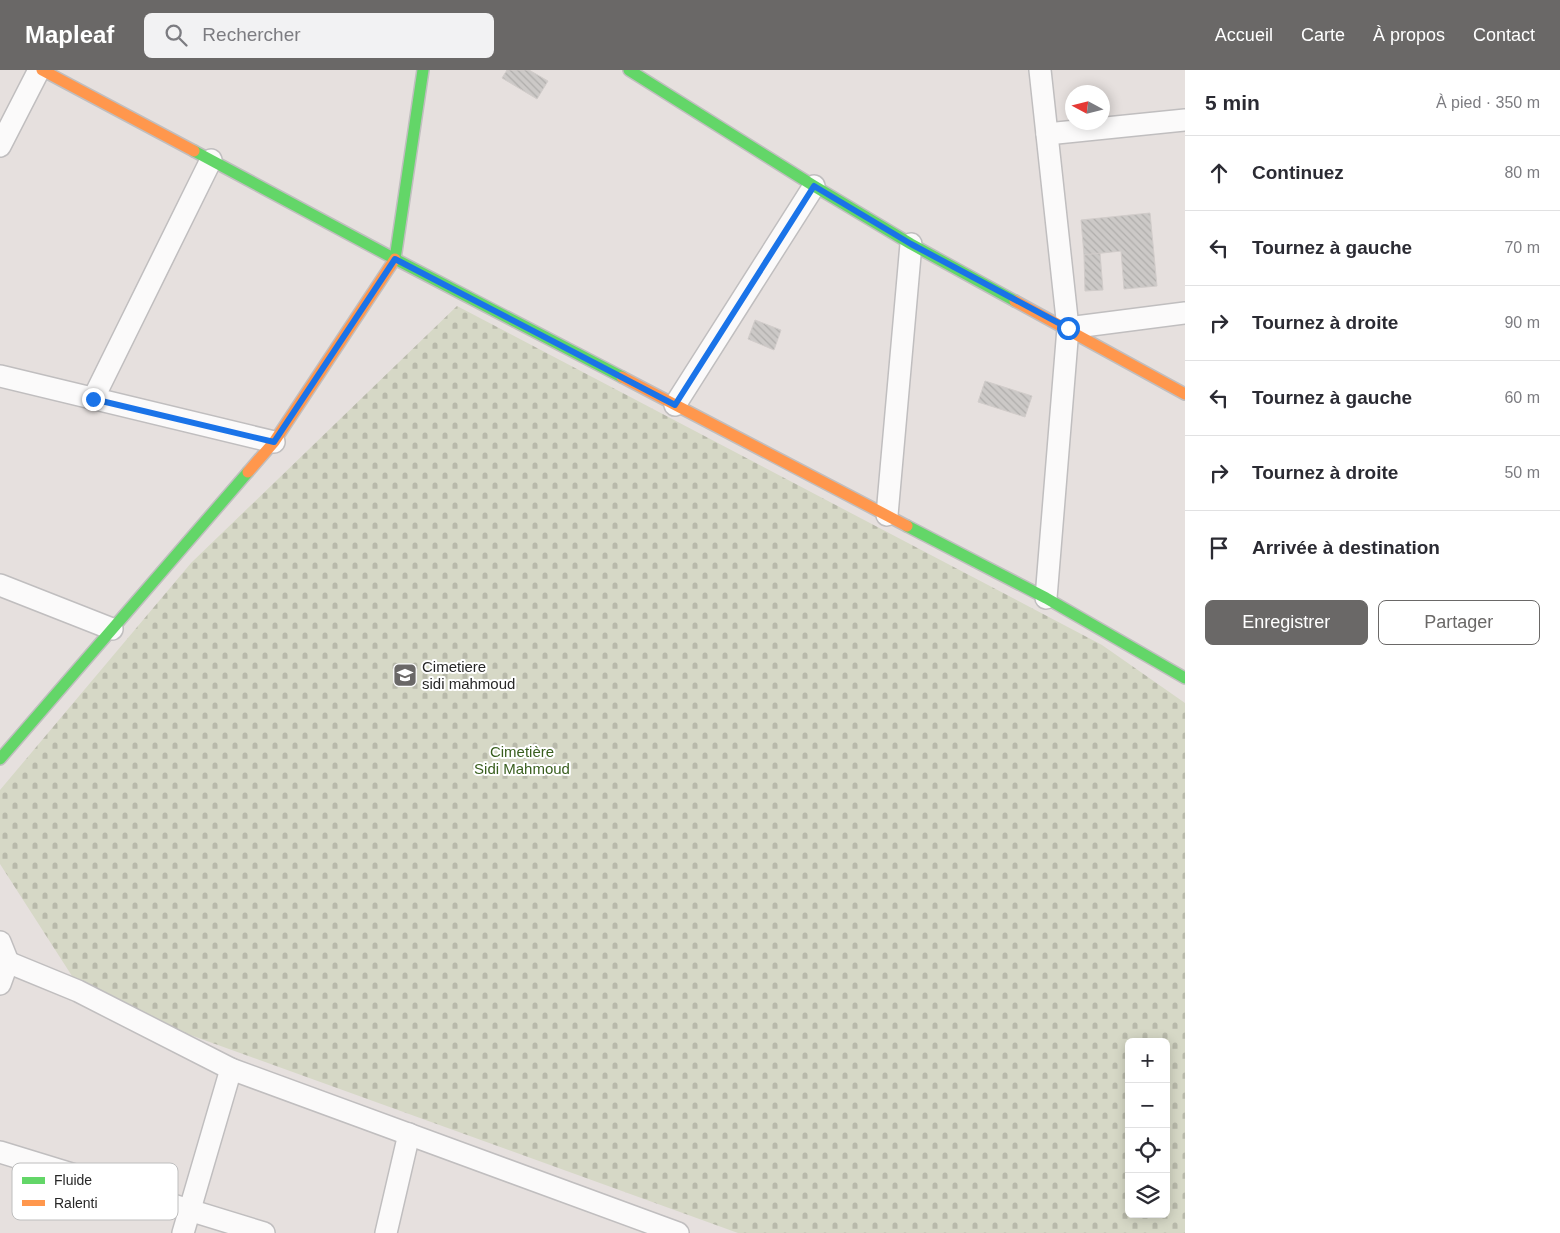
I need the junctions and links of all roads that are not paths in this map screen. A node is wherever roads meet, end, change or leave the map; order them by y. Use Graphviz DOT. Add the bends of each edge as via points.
graph roads {
  1 [pos="40,70"];
  2 [pos="422,70"];
  3 [pos="629,70"];
  4 [pos="1040,70"];
  5 [pos="1185,120"];
  6 [pos="1047,134"];
  7 [pos="0,146"];
  8 [pos="210,160"];
  9 [pos="814,186"];
  10 [pos="911,244"];
  11 [pos="395,259"];
  12 [pos="1185,313"];
  13 [pos="1068,328"];
  14 [pos="0,376"];
  15 [pos="1185,394"];
  16 [pos="93,399"];
  17 [pos="675,405"];
  18 [pos="274,442"];
  19 [pos="887,515"];
  20 [pos="0,585"];
  21 [pos="1046,598"];
  22 [pos="112,629"];
  23 [pos="1185,678"];
  24 [pos="0,758"];
  25 [pos="0,942"];
  26 [pos="4,960"];
  27 [pos="0,984"];
  28 [pos="231,1068"];
  29 [pos="409,1134"];
  30 [pos="0,1152"];
  31 [pos="36,1163"];
  32 [pos="178,1207"];
  33 [pos="189,1210"];
  34 [pos="183,1233"];
  35 [pos="264,1233"];
  36 [pos="386,1233"];
  37 [pos="678,1233"];
  1 -- 7 [label="street"];
  1 -- 8 [label="street"];
  2 -- 11 [label="street"];
  3 -- 9 [label="street"];
  4 -- 6 [label="street"];
  5 -- 6 [label="street"];
  6 -- 13 [label="street"];
  8 -- 11 [label="street"];
  8 -- 16 [label="street"];
  9 -- 10 [label="street"];
  9 -- 17 [label="street"];
  10 -- 13 [label="street"];
  10 -- 19 [label="street"];
  11 -- 17 [label="street"];
  11 -- 18 [label="street"];
  12 -- 13 [label="street"];
  13 -- 15 [label="street"];
  13 -- 21 [label="street"];
  14 -- 16 [label="street"];
  16 -- 18 [label="street"];
  17 -- 19 [label="street"];
  18 -- 22 [label="street"];
  19 -- 21 [label="street"];
  20 -- 22 [label="street"];
  21 -- 23 [label="street"];
  22 -- 24 [label="street"];
  25 -- 26 [label="street"];
  26 -- 27 [label="street"];
  26 -- 28 [label="street" via="78,990"];
  28 -- 29 [label="street"];
  28 -- 33 [label="street"];
  29 -- 36 [label="street"];
  29 -- 37 [label="street"];
  30 -- 31 [label="street"];
  32 -- 33 [label="street"];
  33 -- 34 [label="street"];
  33 -- 35 [label="street"];
}
